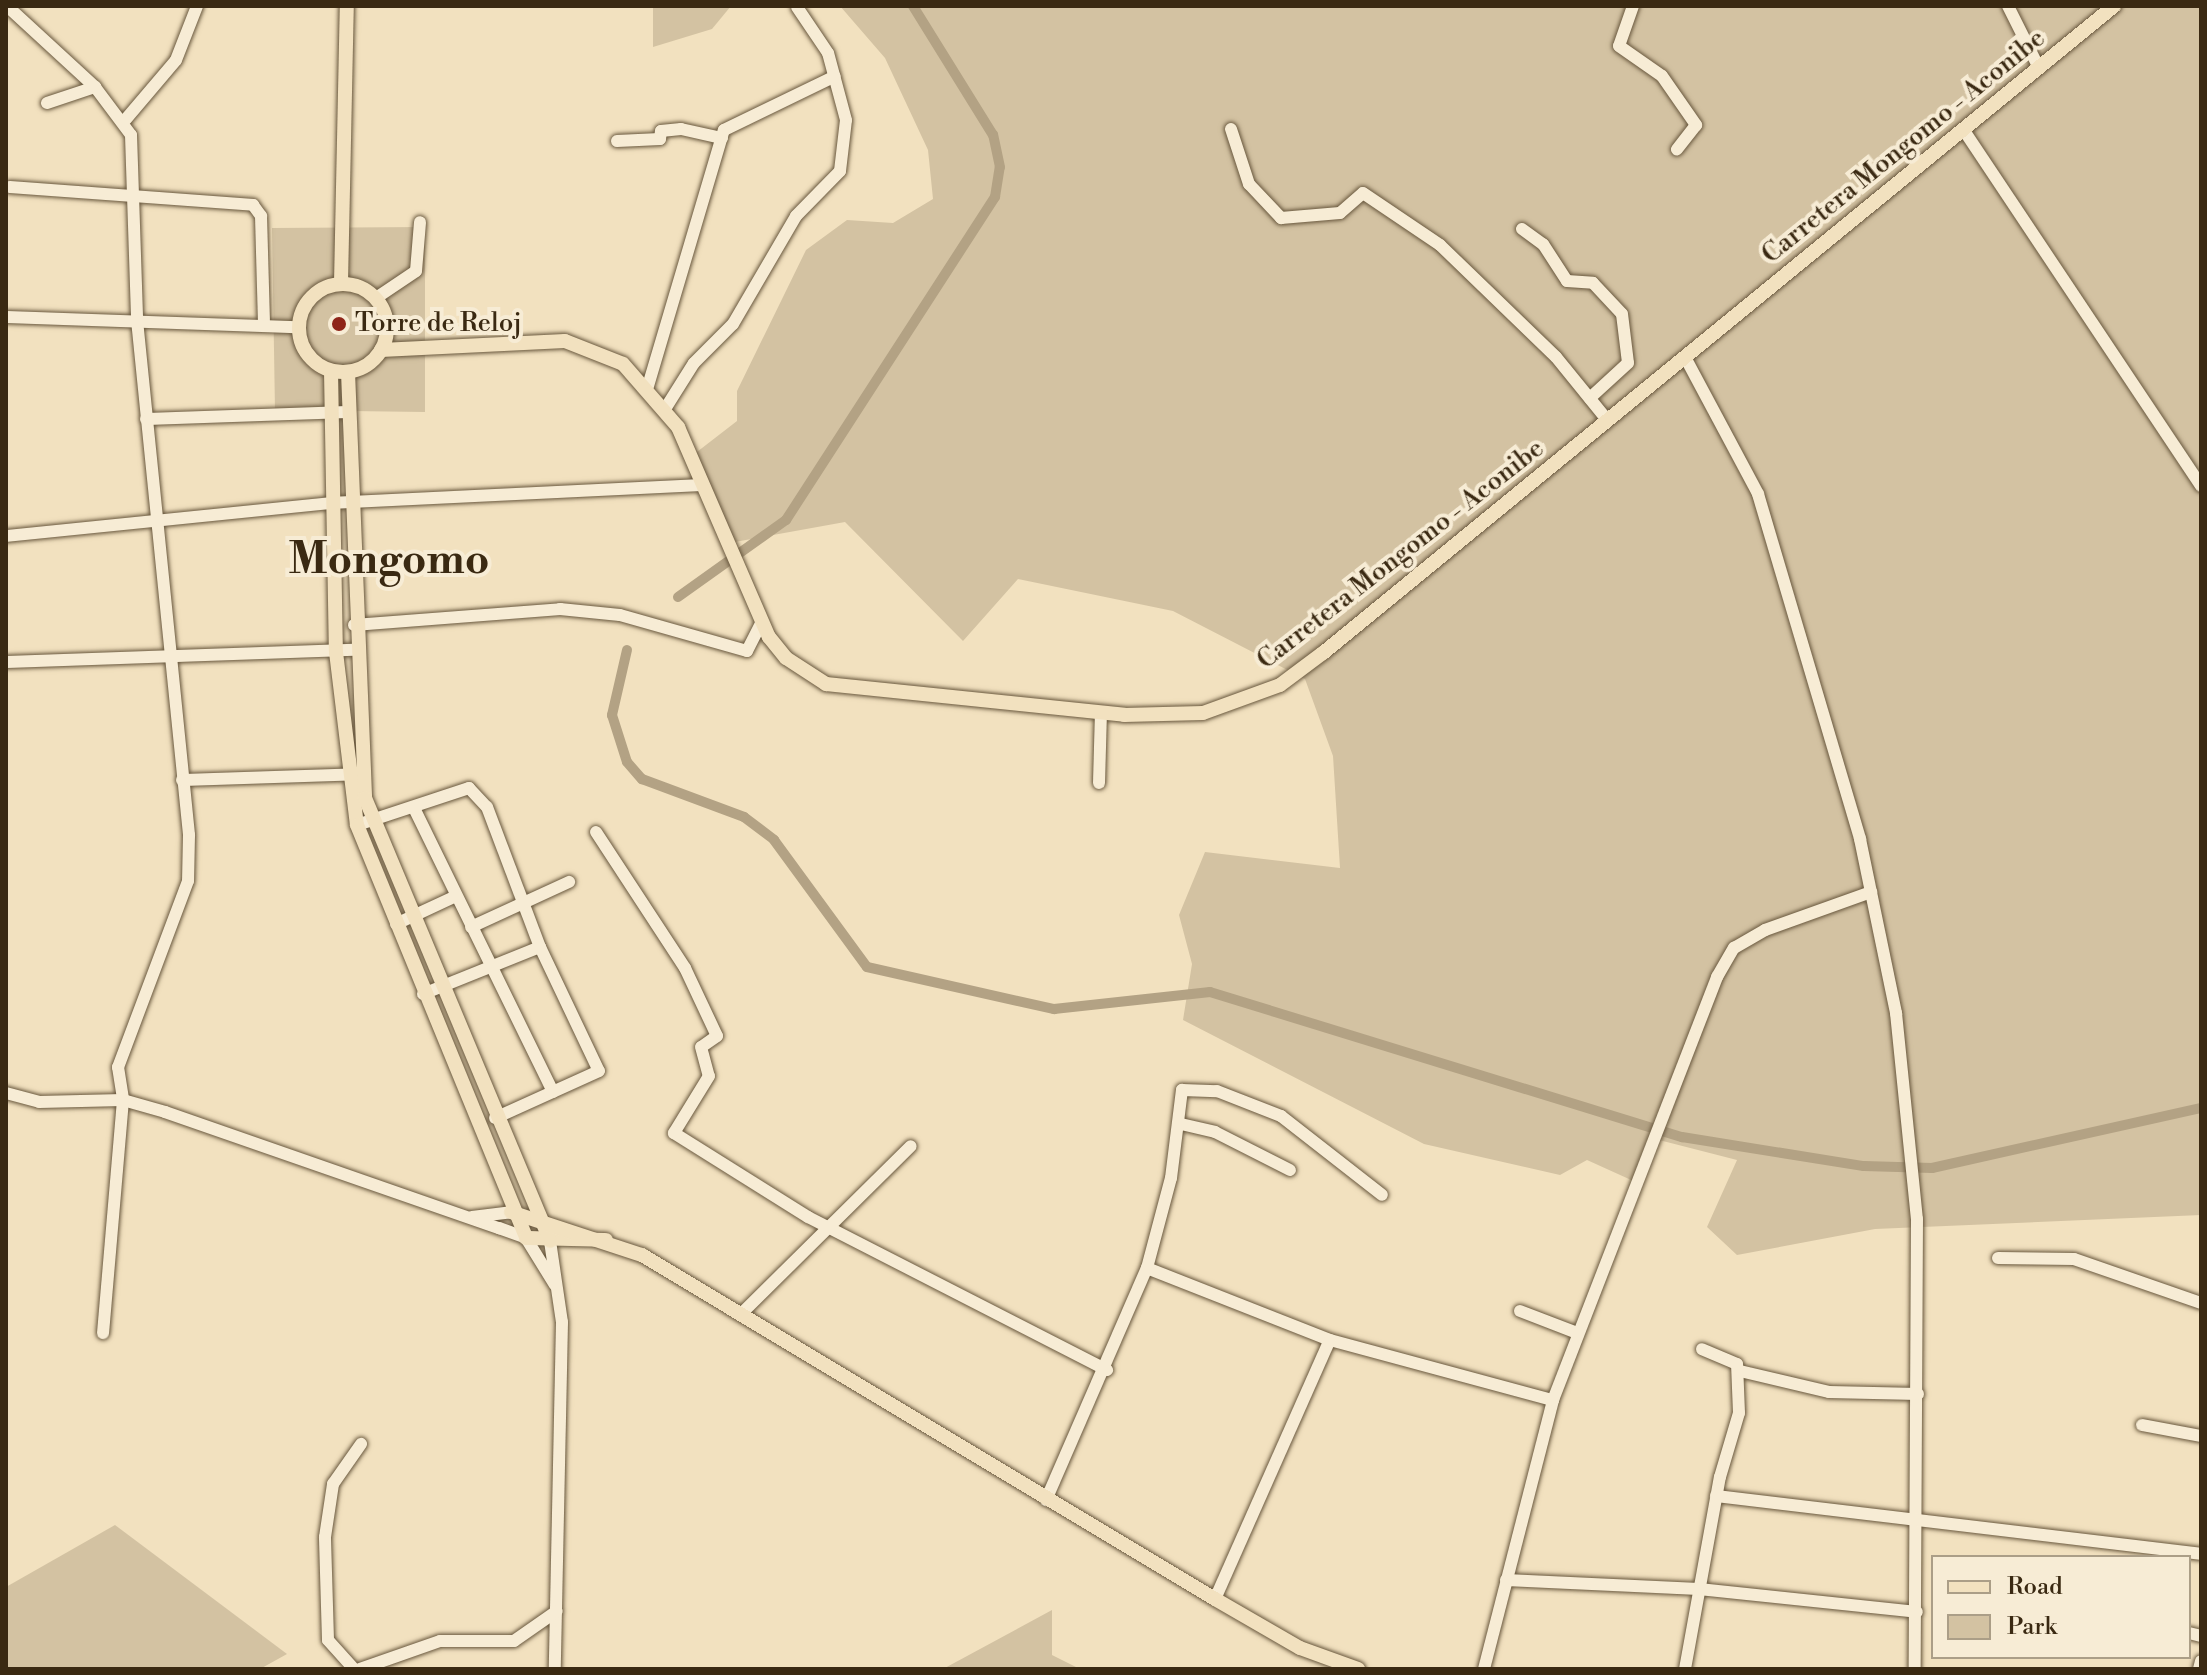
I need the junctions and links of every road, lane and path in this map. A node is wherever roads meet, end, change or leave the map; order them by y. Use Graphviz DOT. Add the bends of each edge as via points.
graph roads {
  1 [pos="7,6"];
  2 [pos="197,6"];
  3 [pos="347,6"];
  4 [pos="1633,6"];
  5 [pos="2008,6"];
  6 [pos="2114,6"];
  7 [pos="797,7"];
  8 [pos="2039,68"];
  9 [pos="835,76"];
  10 [pos="95,87"];
  11 [pos="47,103"];
  12 [pos="126,119"];
  13 [pos="1231,129"];
  14 [pos="1963,129"];
  15 [pos="722,138"];
  16 [pos="617,141"];
  17 [pos="1677,149"];
  18 [pos="10,187"];
  19 [pos="136,197"];
  20 [pos="420,222"];
  21 [pos="1522,229"];
  22 [pos="341,283"];
  23 [pos="376,298"];
  24 [pos="6,317"];
  25 [pos="137,320"];
  26 [pos="264,325"];
  27 [pos="298,327"];
  28 [pos="387,335"];
  29 [pos="418,347"];
  30 [pos="381,350"];
  31 [pos="1685,357"];
  32 [pos="331,371"];
  33 [pos="348,372"];
  34 [pos="648,386"];
  35 [pos="1590,398"];
  36 [pos="665,409"];
  37 [pos="331,412"];
  38 [pos="348,412"];
  39 [pos="146,419"];
  40 [pos="1608,421"];
  41 [pos="701,485"];
  42 [pos="2201,486"];
  43 [pos="348,502"];
  44 [pos="331,503"];
  45 [pos="156,518"];
  46 [pos="6,536"];
  47 [pos="762,622"];
  48 [pos="354,625"];
  49 [pos="355,650"];
  50 [pos="336,652"];
  51 [pos="166,656"];
  52 [pos="6,662"];
  53 [pos="1101,713"];
  54 [pos="345,774"];
  55 [pos="362,774"];
  56 [pos="182,780"];
  57 [pos="1099,783"];
  58 [pos="414,808"];
  59 [pos="371,819"];
  60 [pos="357,825"];
  61 [pos="596,832"];
  62 [pos="569,882"];
  63 [pos="1871,892"];
  64 [pos="456,896"];
  65 [pos="522,903"];
  66 [pos="411,916"];
  67 [pos="396,924"];
  68 [pos="471,927"];
  69 [pos="540,947"];
  70 [pos="490,967"];
  71 [pos="441,987"];
  72 [pos="423,994"];
  73 [pos="553,1092"];
  74 [pos="6,1093"];
  75 [pos="123,1100"];
  76 [pos="495,1118"];
  77 [pos="1181,1124"];
  78 [pos="911,1146"];
  79 [pos="1290,1170"];
  80 [pos="1382,1195"];
  81 [pos="511,1212"];
  82 [pos="465,1217"];
  83 [pos="539,1219"];
  84 [pos="827,1227"];
  85 [pos="526,1238"];
  86 [pos="606,1240"];
  87 [pos="550,1241"];
  88 [pos="1998,1258"];
  89 [pos="1147,1268"];
  90 [pos="555,1285"];
  91 [pos="2201,1303"];
  92 [pos="1520,1311"];
  93 [pos="740,1315"];
  94 [pos="103,1333"];
  95 [pos="1577,1333"];
  96 [pos="1330,1340"];
  97 [pos="1702,1349"];
  98 [pos="1107,1370"];
  99 [pos="1740,1371"];
  100 [pos="1918,1394"];
  101 [pos="1553,1400"];
  102 [pos="2142,1425"];
  103 [pos="2201,1436"];
  104 [pos="361,1444"];
  105 [pos="1716,1496"];
  106 [pos="1046,1500"];
  107 [pos="1916,1518"];
  108 [pos="2201,1554"];
  109 [pos="1506,1580"];
  110 [pos="1699,1589"];
  111 [pos="1215,1599"];
  112 [pos="557,1611"];
  113 [pos="1917,1612"];
  114 [pos="2201,1661"];
  115 [pos="354,1669"];
  116 [pos="360,1669"];
  117 [pos="555,1669"];
  118 [pos="1358,1669"];
  119 [pos="1484,1669"];
  120 [pos="1685,1669"];
  121 [pos="1915,1669"];
  122 [pos="2199,1669"];
  1 -- 10 [label="street"];
  2 -- 12 [label="street" via="176,60"];
  3 -- 22 [label="main road"];
  4 -- 17 [label="street" via="1619,46 1662,76 1696,125"];
  5 -- 8 [label="street"];
  6 -- 8 [label="main road, Carretera Mongomo - Aconibe"];
  7 -- 9 [label="street"];
  8 -- 14 [label="main road, Carretera Mongomo - Aconibe"];
  9 -- 15 [label="street" via="729,126"];
  9 -- 36 [label="street" via="846,120 840,171 796,216 733,324 694,363"];
  10 -- 11 [label="street"];
  10 -- 12 [label="street"];
  12 -- 19 [label="street"];
  13 -- 35 [label="street" via="1249,184 1281,218 1340,213 1363,193 1440,245"];
  14 -- 31 [label="main road, Carretera Mongomo - Aconibe"];
  14 -- 42 [label="street"];
  15 -- 16 [label="street" via="681,129 661,131 660,139"];
  15 -- 34 [label="street"];
  18 -- 19 [label="street"];
  19 -- 25 [label="street"];
  19 -- 26 [label="street" via="253,205 263,243"];
  20 -- 23 [label="street" via="416,271"];
  21 -- 35 [label="street" via="1543,244 1567,281 1593,283 1622,314 1628,363"];
  22 -- 23 [label="main road"];
  22 -- 27 [label="main road" via="306,301"];
  23 -- 28 [label="main road"];
  24 -- 25 [label="street"];
  25 -- 26 [label="street"];
  25 -- 39 [label="street"];
  26 -- 27 [label="street"];
  27 -- 32 [label="main road" via="311,359"];
  28 -- 29 [label="main road, Carretera Mongomo - Aconibe"];
  28 -- 30 [label="main road"];
  29 -- 30 [label="main road, Carretera Mongomo - Aconibe"];
  29 -- 34 [label="main road, Carretera Mongomo - Aconibe" via="565,341 597,350"];
  30 -- 33 [label="main road"];
  31 -- 40 [label="main road, Carretera Mongomo - Aconibe"];
  31 -- 63 [label="street" via="1758,494"];
  32 -- 33 [label="main road"];
  32 -- 37 [label="main road"];
  33 -- 38 [label="main road"];
  34 -- 36 [label="main road, Carretera Mongomo - Aconibe"];
  35 -- 40 [label="street"];
  36 -- 41 [label="main road, Carretera Mongomo - Aconibe"];
  37 -- 38 [label="street"];
  37 -- 39 [label="street"];
  37 -- 44 [label="main road"];
  38 -- 43 [label="main road"];
  39 -- 45 [label="street"];
  40 -- 53 [label="main road, Carretera Mongomo - Aconibe" via="1280,685 1203,713"];
  41 -- 43 [label="street"];
  41 -- 47 [label="main road, Carretera Mongomo - Aconibe"];
  43 -- 44 [label="street"];
  43 -- 48 [label="main road"];
  44 -- 45 [label="street"];
  44 -- 50 [label="main road"];
  45 -- 46 [label="street"];
  45 -- 51 [label="street"];
  47 -- 48 [label="street" via="747,651 620,615 560,609"];
  47 -- 53 [label="main road, Carretera Mongomo - Aconibe" via="786,658 842,688"];
  48 -- 49 [label="main road"];
  49 -- 50 [label="street"];
  49 -- 55 [label="main road"];
  50 -- 51 [label="street"];
  50 -- 54 [label="main road"];
  51 -- 52 [label="street"];
  51 -- 56 [label="street"];
  53 -- 57 [label="street"];
  54 -- 55 [label="street"];
  54 -- 56 [label="street"];
  54 -- 60 [label="main road"];
  55 -- 59 [label="main road"];
  56 -- 75 [label="street" via="188,881 118,1067"];
  58 -- 59 [label="street"];
  58 -- 64 [label="street"];
  58 -- 65 [label="street" via="469,788 481,795"];
  59 -- 60 [label="street"];
  59 -- 66 [label="main road"];
  60 -- 67 [label="main road"];
  61 -- 84 [label="street" via="685,968 717,1036 701,1047 709,1076 674,1133"];
  62 -- 65 [label="street"];
  63 -- 95 [label="street" via="1765,930 1734,948"];
  63 -- 100 [label="street" via="1912,1143"];
  64 -- 66 [label="street"];
  64 -- 68 [label="street"];
  65 -- 68 [label="street"];
  65 -- 69 [label="street"];
  66 -- 67 [label="street"];
  66 -- 71 [label="main road"];
  67 -- 72 [label="main road"];
  68 -- 70 [label="street"];
  69 -- 70 [label="street"];
  69 -- 73 [label="street" via="599,1071"];
  70 -- 71 [label="street"];
  70 -- 73 [label="street"];
  71 -- 72 [label="street"];
  71 -- 76 [label="main road"];
  72 -- 81 [label="main road"];
  73 -- 76 [label="street"];
  74 -- 75 [label="street" via="39,1102"];
  75 -- 82 [label="street"];
  75 -- 94 [label="street"];
  76 -- 83 [label="main road"];
  77 -- 79 [label="street" via="1215,1132"];
  77 -- 80 [label="street" via="1182,1090 1217,1091 1281,1116"];
  77 -- 89 [label="street"];
  78 -- 84 [label="street"];
  81 -- 82 [label="street"];
  81 -- 83 [label="main road"];
  81 -- 85 [label="main road"];
  82 -- 85 [label="street"];
  83 -- 86 [label="main road"];
  83 -- 87 [label="main road"];
  84 -- 93 [label="street"];
  84 -- 98 [label="street"];
  85 -- 87 [label="main road"];
  85 -- 90 [label="street"];
  86 -- 87 [label="main road"];
  86 -- 93 [label="main road"];
  87 -- 90 [label="street"];
  88 -- 91 [label="street" via="2074,1259"];
  89 -- 96 [label="street"];
  89 -- 98 [label="street"];
  90 -- 112 [label="street" via="562,1322"];
  92 -- 95 [label="street"];
  93 -- 106 [label="main road"];
  95 -- 101 [label="street"];
  96 -- 101 [label="street"];
  96 -- 111 [label="street"];
  97 -- 99 [label="street"];
  98 -- 106 [label="street"];
  99 -- 100 [label="street" via="1829,1392"];
  99 -- 105 [label="street" via="1732,1456"];
  100 -- 107 [label="street"];
  101 -- 109 [label="street"];
  102 -- 103 [label="street"];
  104 -- 115 [label="street" via="333,1484 325,1537 328,1640"];
  105 -- 107 [label="street"];
  105 -- 110 [label="street"];
  106 -- 111 [label="main road"];
  107 -- 108 [label="street"];
  107 -- 113 [label="street"];
  109 -- 110 [label="street"];
  109 -- 119 [label="street"];
  110 -- 113 [label="street"];
  110 -- 120 [label="street"];
  111 -- 118 [label="main road" via="1300,1648"];
  112 -- 116 [label="street" via="514,1641 440,1641"];
  112 -- 117 [label="street"];
  113 -- 121 [label="street"];
  114 -- 122 [label="street"];
}
